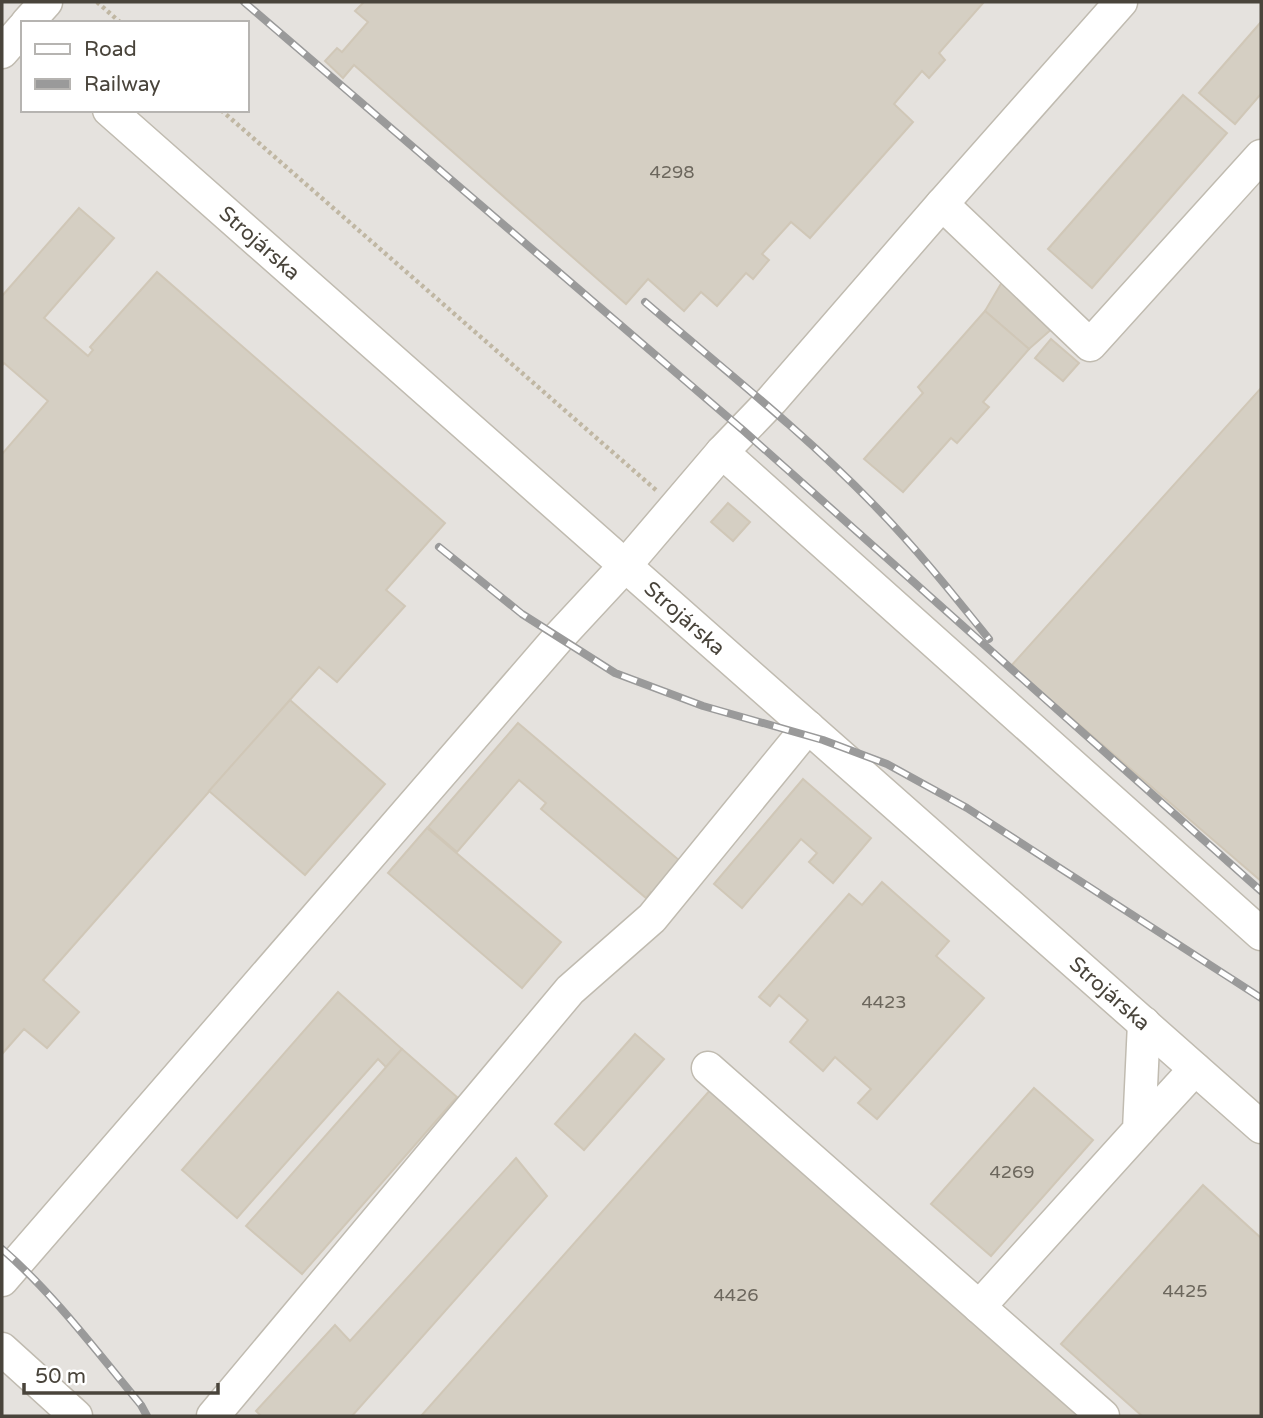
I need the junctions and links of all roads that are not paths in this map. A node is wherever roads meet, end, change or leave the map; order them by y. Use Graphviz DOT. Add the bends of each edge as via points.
graph roads {
  1 [pos="46,2"];
  2 [pos="1121,2"];
  3 [pos="26,21"];
  4 [pos="111,112"];
  5 [pos="1261,156"];
  6 [pos="942,204"];
  7 [pos="722,452"];
  8 [pos="624,566"];
  9 [pos="808,727"];
  10 [pos="1261,934"];
  11 [pos="1144,1023"];
  12 [pos="708,1068"];
  13 [pos="1195,1069"];
  14 [pos="1261,1127"];
  15 [pos="1139,1130"];
  16 [pos="2,1280"];
  17 [pos="979,1307"];
  18 [pos="2,1349"];
  19 [pos="76,1416"];
  20 [pos="213,1416"];
  21 [pos="1102,1416"];
  1 -- 3 [label="street"];
  2 -- 6 [label="street"];
  4 -- 8 [label="street, Strojárska"];
  5 -- 6 [label="street" via="1090,345"];
  6 -- 7 [label="street"];
  7 -- 8 [label="street"];
  7 -- 10 [label="street"];
  8 -- 9 [label="street, Strojárska"];
  8 -- 16 [label="street"];
  9 -- 11 [label="street, Strojárska"];
  9 -- 20 [label="street" via="652,918 570,990"];
  11 -- 13 [label="street, Strojárska"];
  11 -- 15 [label="street"];
  12 -- 17 [label="street"];
  13 -- 14 [label="street, Strojárska"];
  13 -- 15 [label="street"];
  15 -- 17 [label="street"];
  17 -- 21 [label="street"];
  18 -- 19 [label="street"];
}
